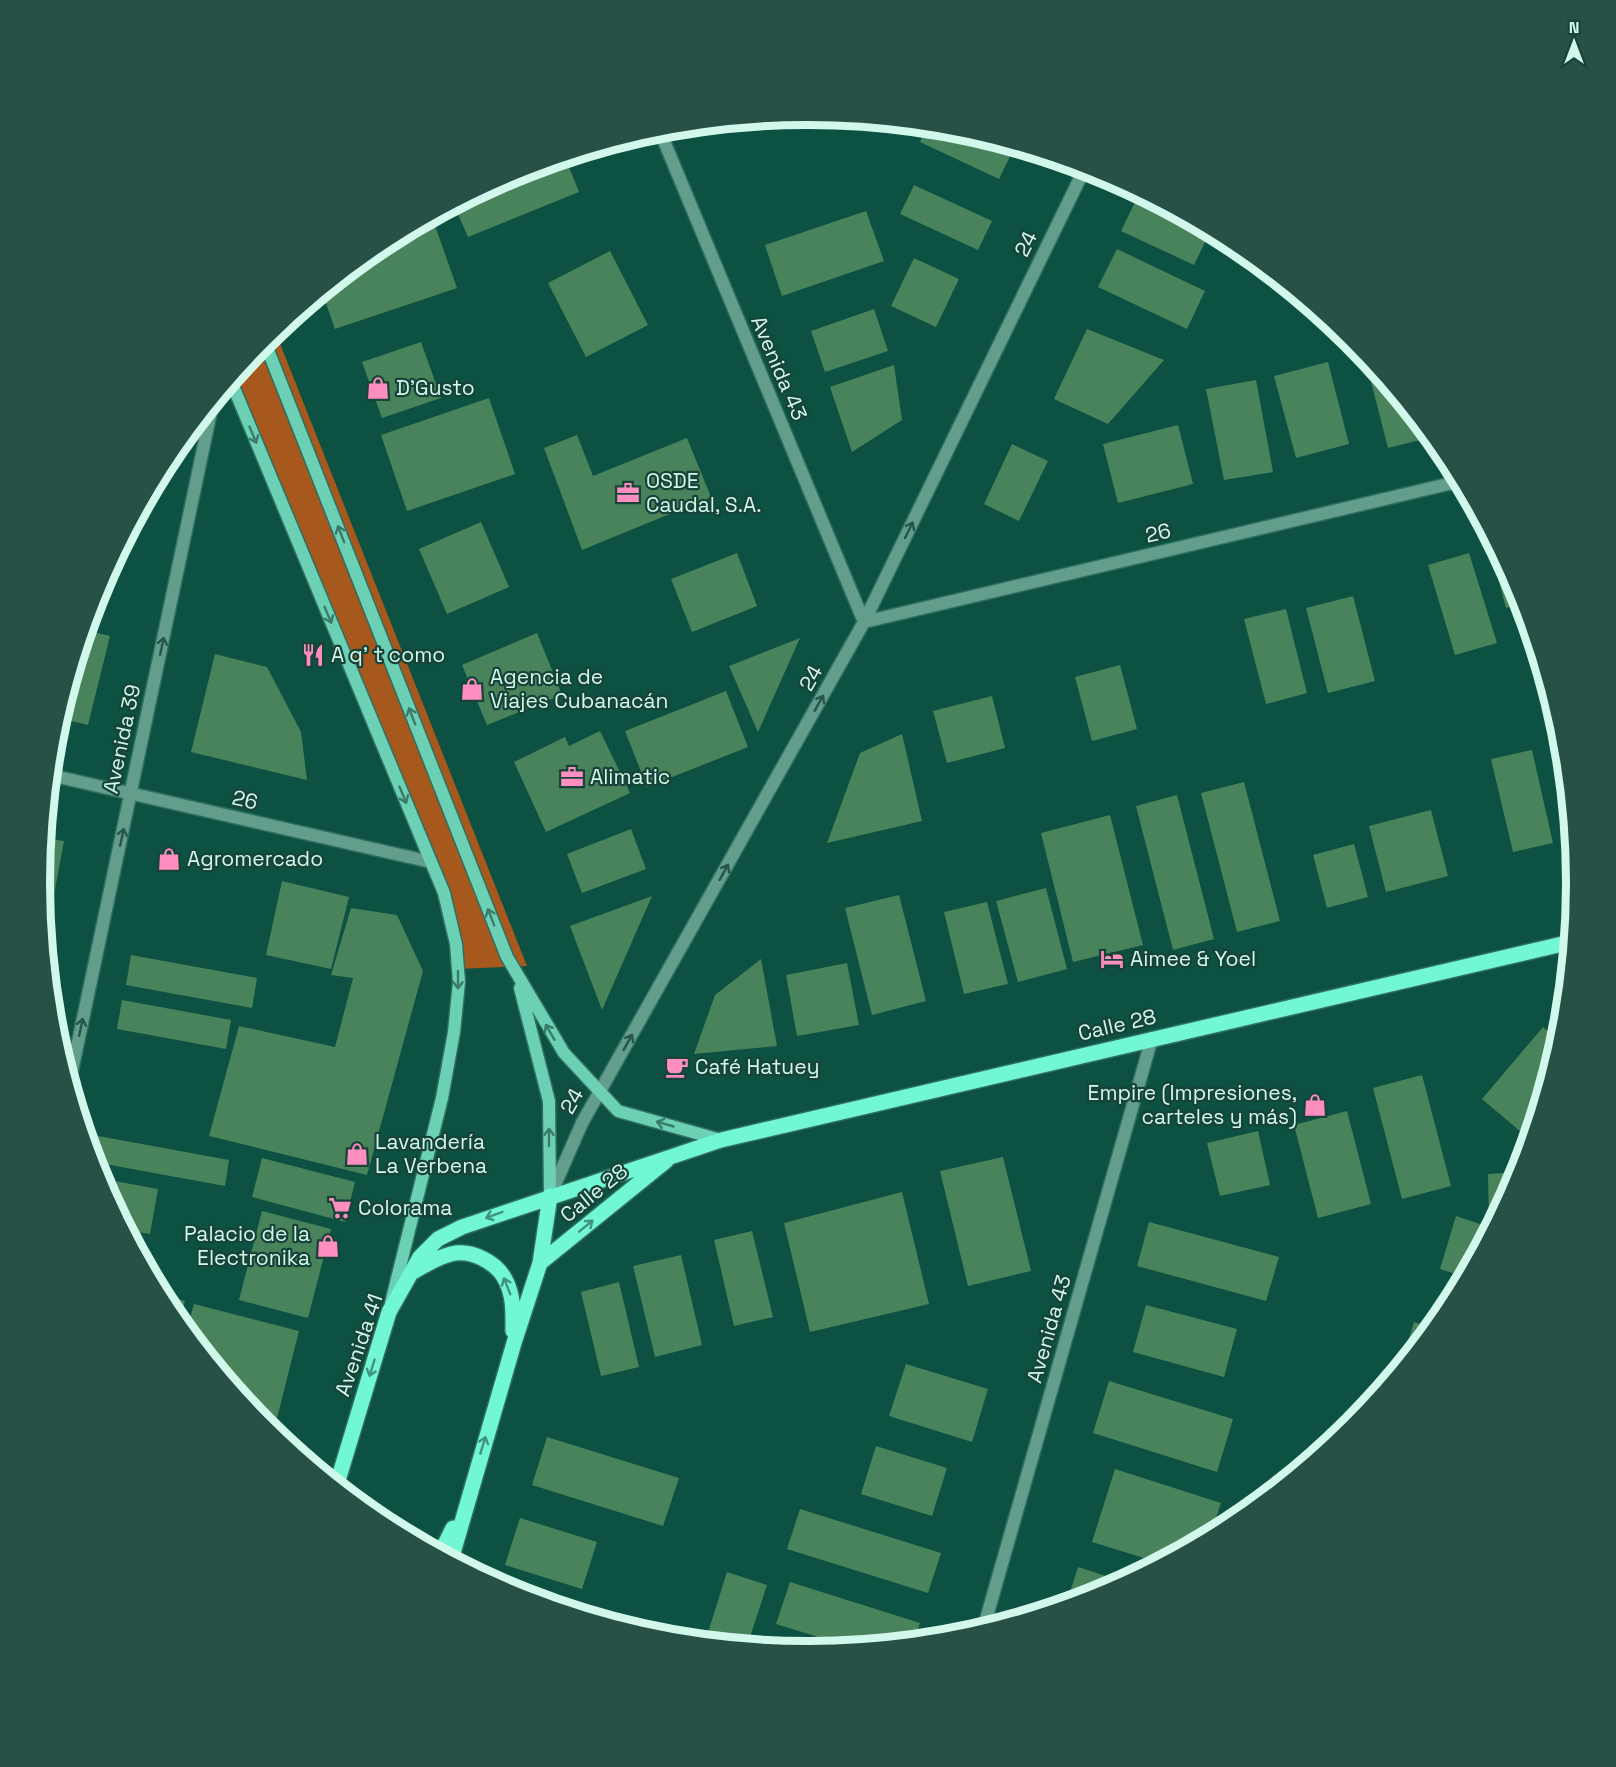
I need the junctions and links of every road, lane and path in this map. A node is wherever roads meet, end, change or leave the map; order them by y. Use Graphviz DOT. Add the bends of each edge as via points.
graph roads {
  1 [pos="662,140"];
  2 [pos="1081,176"];
  3 [pos="268,351"];
  4 [pos="234,388"];
  5 [pos="210,417"];
  6 [pos="1452,483"];
  7 [pos="864,622"];
  8 [pos="57,777"];
  9 [pos="131,794"];
  10 [pos="431,862"];
  11 [pos="1564,944"];
  12 [pos="515,970"];
  13 [pos="1152,1038"];
  14 [pos="72,1069"];
  15 [pos="599,1093"];
  16 [pos="721,1140"];
  17 [pos="674,1155"];
  18 [pos="549,1196"];
  19 [pos="540,1263"];
  20 [pos="407,1276"];
  21 [pos="389,1312"];
  22 [pos="514,1343"];
  23 [pos="338,1479"];
  24 [pos="467,1501"];
  25 [pos="443,1548"];
  26 [pos="453,1553"];
  27 [pos="986,1620"];
  1 -- 7 [label="street, Avenida 43"];
  7 -- 2 [label="street, 24, one-way"];
  12 -- 3 [label="main road, one-way"];
  4 -- 10 [label="main road, one-way"];
  9 -- 5 [label="street, Avenida 39, one-way"];
  6 -- 7 [label="street, 26"];
  15 -- 7 [label="street, 24, one-way"];
  8 -- 9 [label="street, 26"];
  9 -- 10 [label="street, 26"];
  14 -- 9 [label="street, Avenida 39, one-way"];
  10 -- 21 [label="main road, one-way" via="449,914 459,982 442,1098"];
  11 -- 13 [label="main road, Calle 28"];
  15 -- 12 [label="main road, one-way" via="554,1039"];
  18 -- 12 [label="main road, one-way" via="549,1101"];
  13 -- 16 [label="main road, Calle 28"];
  13 -- 27 [label="street, Avenida 43"];
  16 -- 15 [label="main road, one-way" via="618,1111"];
  15 -- 18 [label="street, 24"];
  16 -- 17 [label="main road, Calle 28"];
  17 -- 18 [label="main road, Calle 28"];
  19 -- 17 [label="main road, Calle 28, one-way"];
  18 -- 19 [label="main road"];
  18 -- 20 [label="main road, Avenida 41, one-way" via="438,1239"];
  19 -- 22 [label="main road"];
  20 -- 21 [label="main road, Avenida 41"];
  22 -- 20 [label="main road, one-way" via="513,1301 506,1280 481,1257 453,1253"];
  21 -- 23 [label="main road, Avenida 41, one-way"];
  24 -- 22 [label="main road, one-way"];
  24 -- 25 [label="main road"];
  24 -- 26 [label="main road"];
}
